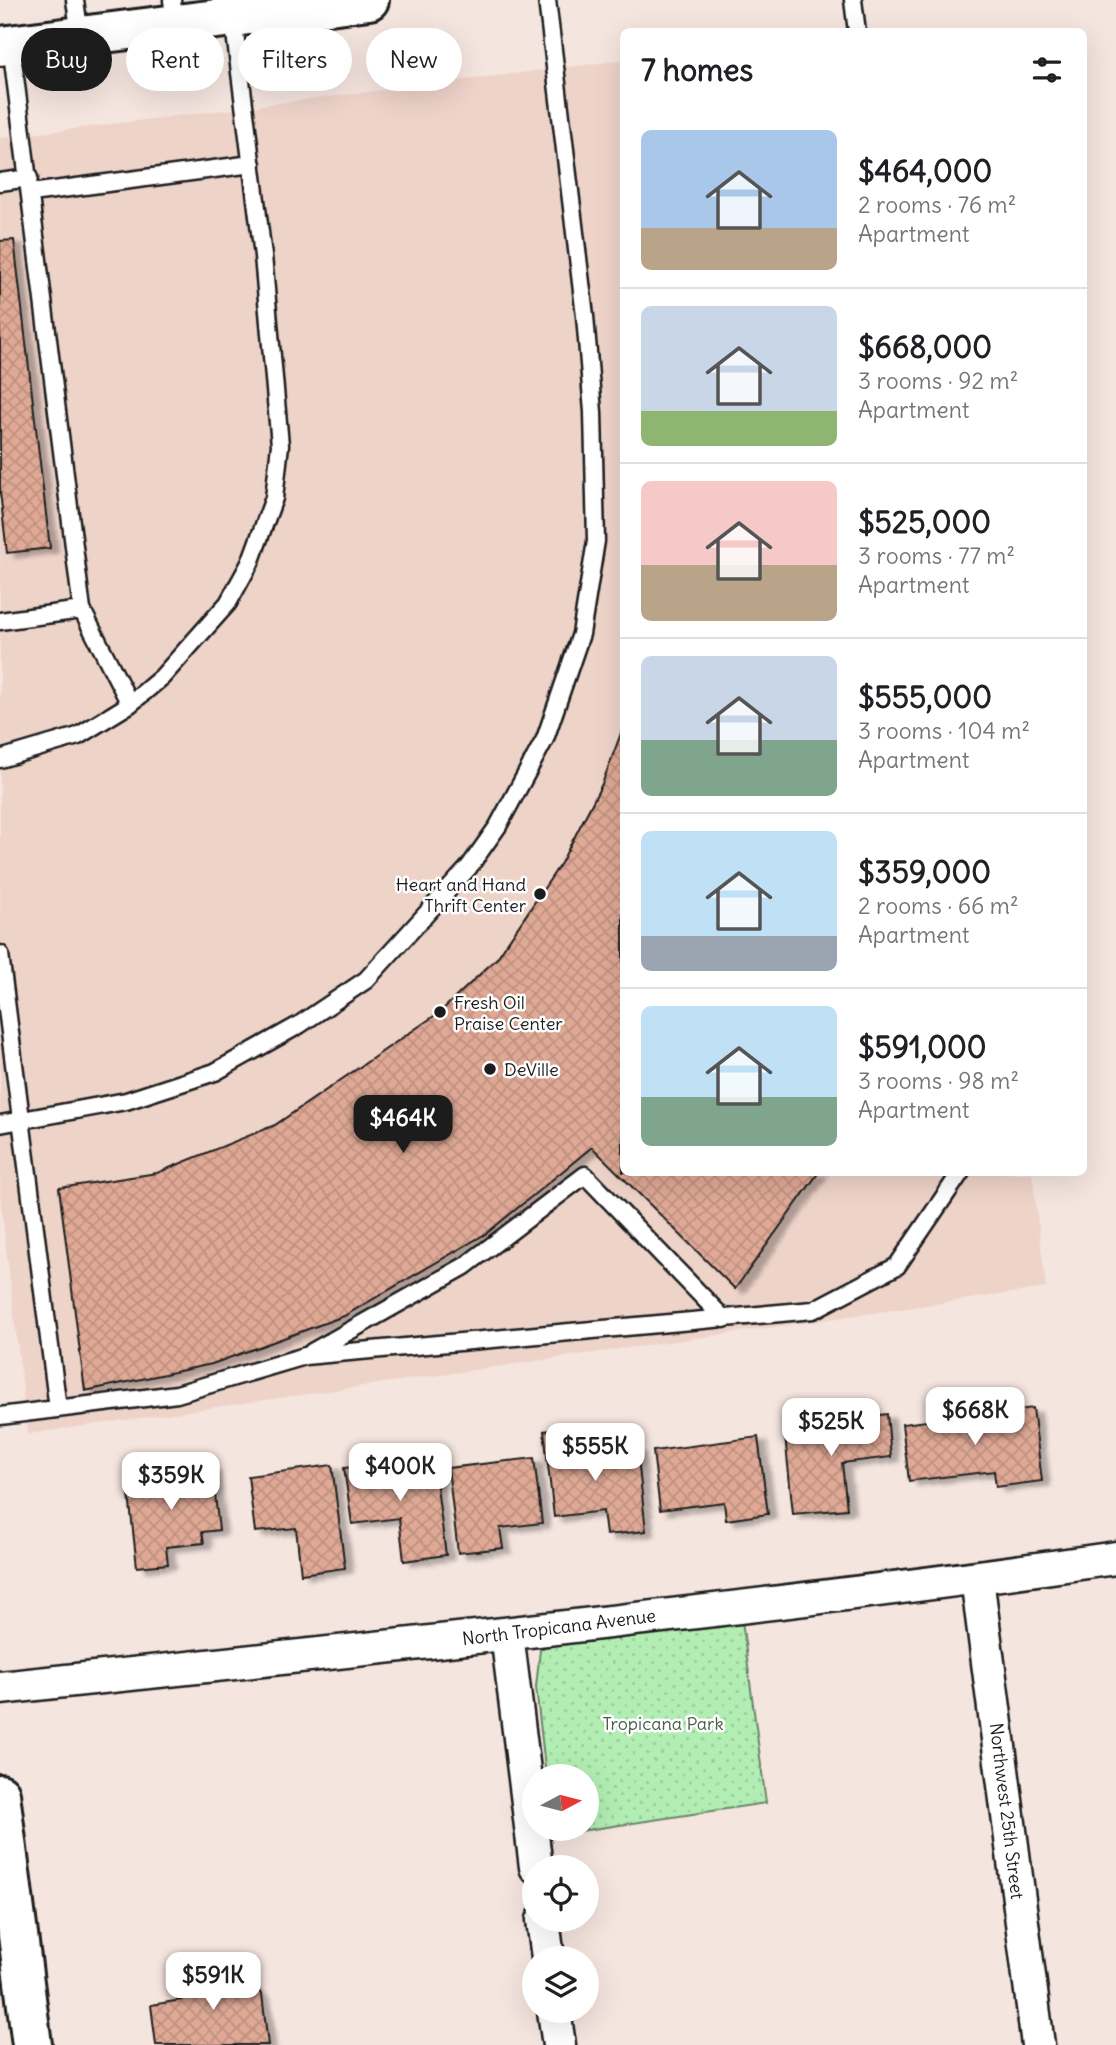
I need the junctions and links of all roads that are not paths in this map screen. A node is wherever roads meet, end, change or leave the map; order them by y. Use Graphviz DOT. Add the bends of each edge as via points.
graph roads {
  1 [pos="369,0"];
  2 [pos="547,0"];
  3 [pos="853,0"];
  4 [pos="327,3"];
  5 [pos="174,12"];
  6 [pos="233,17"];
  7 [pos="78,18"];
  8 [pos="856,28"];
  9 [pos="5,45"];
  10 [pos="252,164"];
  11 [pos="0,183"];
  12 [pos="30,186"];
  13 [pos="82,610"];
  14 [pos="0,621"];
  15 [pos="130,704"];
  16 [pos="0,759"];
  17 [pos="0,954"];
  18 [pos="21,1121"];
  19 [pos="0,1124"];
  20 [pos="958,1176"];
  21 [pos="724,1319"];
  22 [pos="305,1356"];
  23 [pos="58,1409"];
  24 [pos="0,1416"];
  25 [pos="1116,1558"];
  26 [pos="977,1578"];
  27 [pos="507,1634"];
  28 [pos="0,1688"];
  29 [pos="0,1794"];
  30 [pos="535,1855"];
  31 [pos="556,2023"];
  32 [pos="32,2045"];
  33 [pos="559,2045"];
  34 [pos="1038,2045"];
  1 -- 4 [label="main road"];
  2 -- 18 [label="lane" via="585,316 596,541 581,634 545,739 498,826 469,867 366,980 299,1025 215,1072 125,1101"];
  3 -- 8 [label="lane"];
  4 -- 6 [label="main road"];
  5 -- 6 [label="main road"];
  5 -- 7 [label="main road"];
  6 -- 10 [label="lane"];
  7 -- 9 [label="main road"];
  9 -- 12 [label="lane"];
  10 -- 12 [label="lane"];
  10 -- 15 [label="lane" via="280,445 274,498 250,563 228,604 162,677"];
  11 -- 12 [label="lane"];
  12 -- 13 [label="lane"];
  13 -- 14 [label="lane"];
  13 -- 15 [label="lane"];
  15 -- 16 [label="lane" via="78,736"];
  17 -- 18 [label="lane"];
  18 -- 19 [label="lane"];
  18 -- 23 [label="lane"];
  20 -- 21 [label="lane" via="897,1266 813,1311"];
  21 -- 22 [label="lane"];
  21 -- 22 [label="lane" via="585,1175 465,1266"];
  22 -- 23 [label="lane" via="177,1394"];
  23 -- 24 [label="lane"];
  25 -- 26 [label="street, North Tropicana Avenue"];
  26 -- 27 [label="street, North Tropicana Avenue"];
  26 -- 34 [label="street, Northwest 25th Street"];
  27 -- 28 [label="street, North Tropicana Avenue"];
  27 -- 30 [label="street"];
  29 -- 32 [label="main road" via="17,1972"];
  31 -- 33 [label="street"];
}
